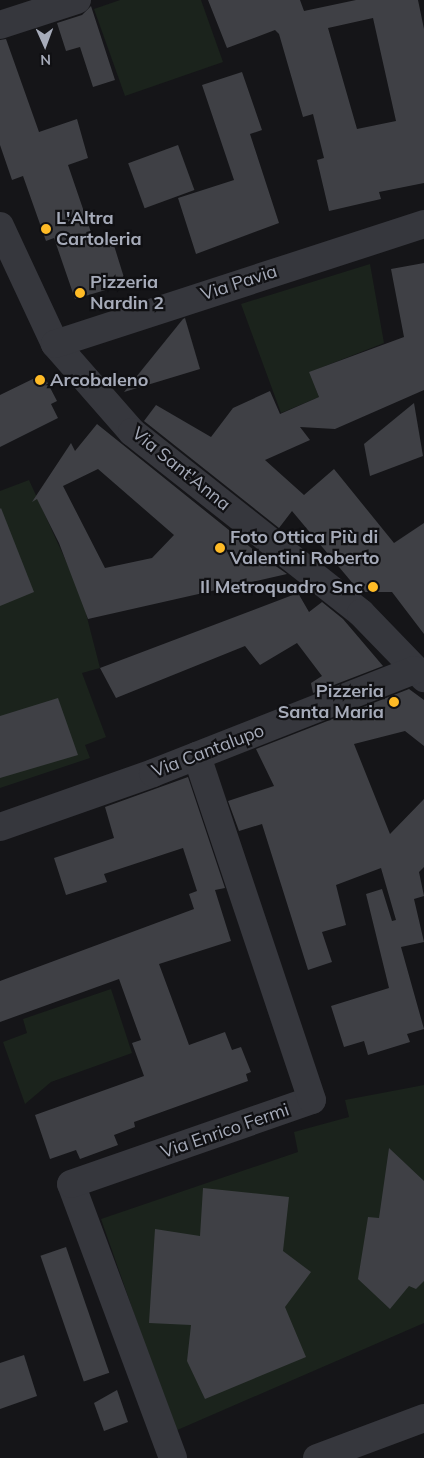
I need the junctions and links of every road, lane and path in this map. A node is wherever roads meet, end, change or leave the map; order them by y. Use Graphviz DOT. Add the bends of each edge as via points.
graph roads {
  1 [pos="77,0"];
  2 [pos="0,25"];
  3 [pos="424,224"];
  4 [pos="0,226"];
  5 [pos="55,344"];
  6 [pos="419,674"];
  7 [pos="197,756"];
  8 [pos="0,827"];
  9 [pos="424,1418"];
  10 [pos="173,1458"];
  11 [pos="317,1458"];
  1 -- 2 [label="street"];
  3 -- 5 [label="street, Via Pavia"];
  4 -- 5 [label="street, Via Sant'Anna" via="10,256"];
  5 -- 6 [label="street, Via Sant'Anna" via="132,432 361,614"];
  6 -- 7 [label="street, Via Cantalupo" via="329,704"];
  7 -- 8 [label="street, Via Cantalupo"];
  7 -- 10 [label="street, Via Enrico Fermi" via="312,1100 71,1184"];
  9 -- 11 [label="street"];
}
